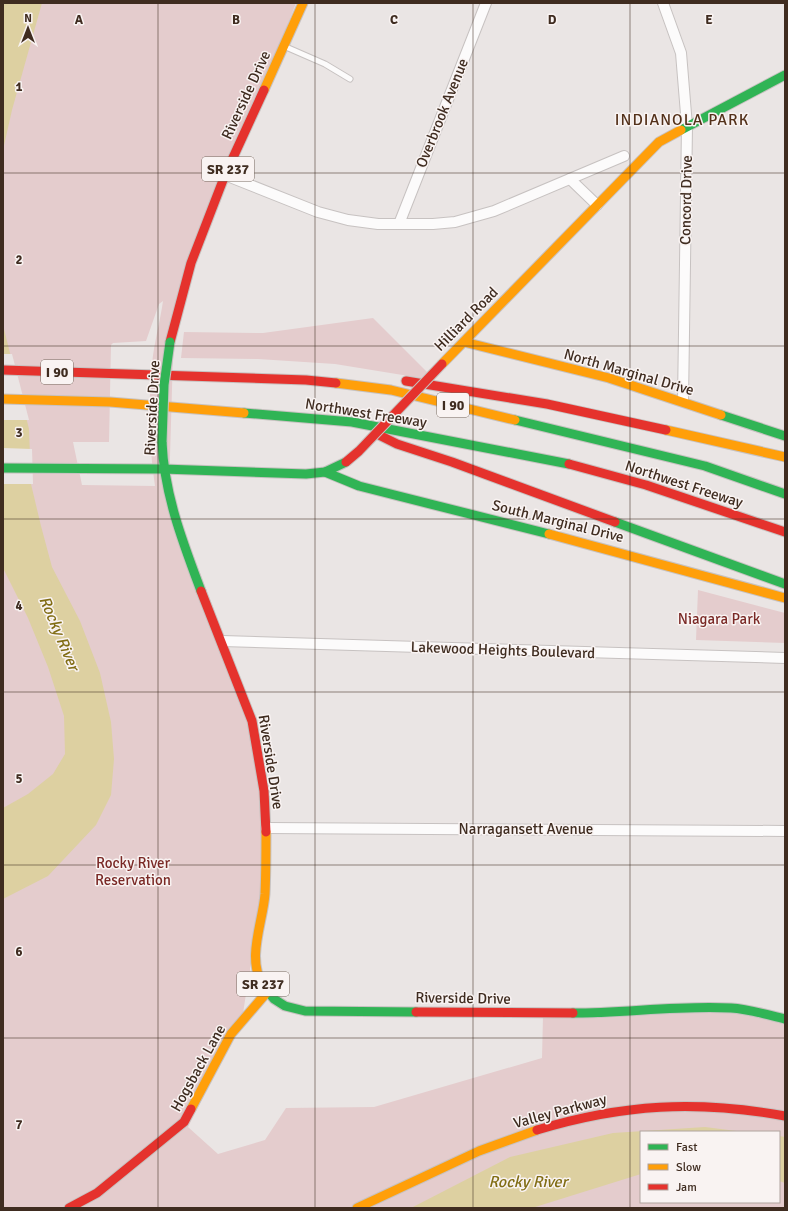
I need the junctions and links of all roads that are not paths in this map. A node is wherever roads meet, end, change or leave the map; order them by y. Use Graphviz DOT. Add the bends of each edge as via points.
graph roads {
  1 [pos="303,3"];
  2 [pos="486,3"];
  3 [pos="663,3"];
  4 [pos="284,46"];
  5 [pos="784,78"];
  6 [pos="350,79"];
  7 [pos="687,126"];
  8 [pos="624,156"];
  9 [pos="225,175"];
  10 [pos="570,179"];
  11 [pos="597,205"];
  12 [pos="399,224"];
  13 [pos="464,342"];
  14 [pos="3,370"];
  15 [pos="309,371"];
  16 [pos="136,374"];
  17 [pos="400,380"];
  18 [pos="3,399"];
  19 [pos="683,401"];
  20 [pos="352,422"];
  21 [pos="785,436"];
  22 [pos="785,457"];
  23 [pos="3,468"];
  24 [pos="163,469"];
  25 [pos="325,472"];
  26 [pos="785,494"];
  27 [pos="785,532"];
  28 [pos="785,584"];
  29 [pos="785,598"];
  30 [pos="222,641"];
  31 [pos="785,658"];
  32 [pos="266,828"];
  33 [pos="785,831"];
  34 [pos="268,990"];
  35 [pos="785,1019"];
  36 [pos="785,1116"];
  37 [pos="68,1208"];
  38 [pos="357,1208"];
  1 -- 4 [label="main road, Riverside Drive / SR 237"];
  2 -- 12 [label="street, Overbrook Avenue"];
  3 -- 7 [label="street, Concord Drive" via="681,53"];
  4 -- 6 [label="lane" via="325,64"];
  4 -- 9 [label="main road, Riverside Drive / SR 237"];
  5 -- 7 [label="main road, Hilliard Road"];
  7 -- 11 [label="main road, Hilliard Road" via="659,142"];
  7 -- 19 [label="street, Concord Drive"];
  8 -- 10 [label="street"];
  9 -- 12 [label="street" via="318,212 348,220"];
  9 -- 24 [label="main road, Riverside Drive / SR 237, bridge" via="191,263 170,342 164,385"];
  10 -- 11 [label="street"];
  10 -- 12 [label="street" via="494,211 455,222"];
  11 -- 13 [label="main road, Hilliard Road"];
  13 -- 19 [label="main road, North Marginal Drive" via="609,378"];
  13 -- 25 [label="main road, Hilliard Road, bridge" via="358,451 346,462"];
  14 -- 16 [label="main road, Northwest Freeway / I 90"];
  15 -- 16 [label="main road" via="246,370"];
  16 -- 26 [label="main road, Northwest Freeway / I 90" via="306,380 391,390 705,466"];
  17 -- 22 [label="main road" via="546,404"];
  18 -- 20 [label="main road, Northwest Freeway / I 90" via="110,402"];
  19 -- 21 [label="main road, North Marginal Drive"];
  20 -- 27 [label="main road, Northwest Freeway / I 90" via="561,462 646,485"];
  20 -- 28 [label="main road" via="397,444"];
  23 -- 24 [label="main road, Hilliard Road"];
  24 -- 25 [label="main road, Hilliard Road" via="306,474"];
  24 -- 30 [label="main road, Riverside Drive / SR 237" via="181,538"];
  25 -- 29 [label="main road, South Marginal Drive" via="359,486 631,555"];
  30 -- 31 [label="street, Lakewood Heights Boulevard"];
  30 -- 32 [label="main road, Riverside Drive / SR 237" via="252,721 264,790"];
  32 -- 33 [label="street, Narragansett Avenue"];
  32 -- 34 [label="main road, Riverside Drive / SR 237" via="264,895 256,956 257,970"];
  34 -- 35 [label="main road, Riverside Drive / SR 237" via="274,999 285,1006 305,1011 615,1013 676,1008 733,1008"];
  34 -- 37 [label="main road, Hogsback Lane" via="231,1034 184,1122 97,1193"];
  36 -- 38 [label="main road, Valley Parkway" via="726,1106 618,1110 573,1120 498,1144"];
}
